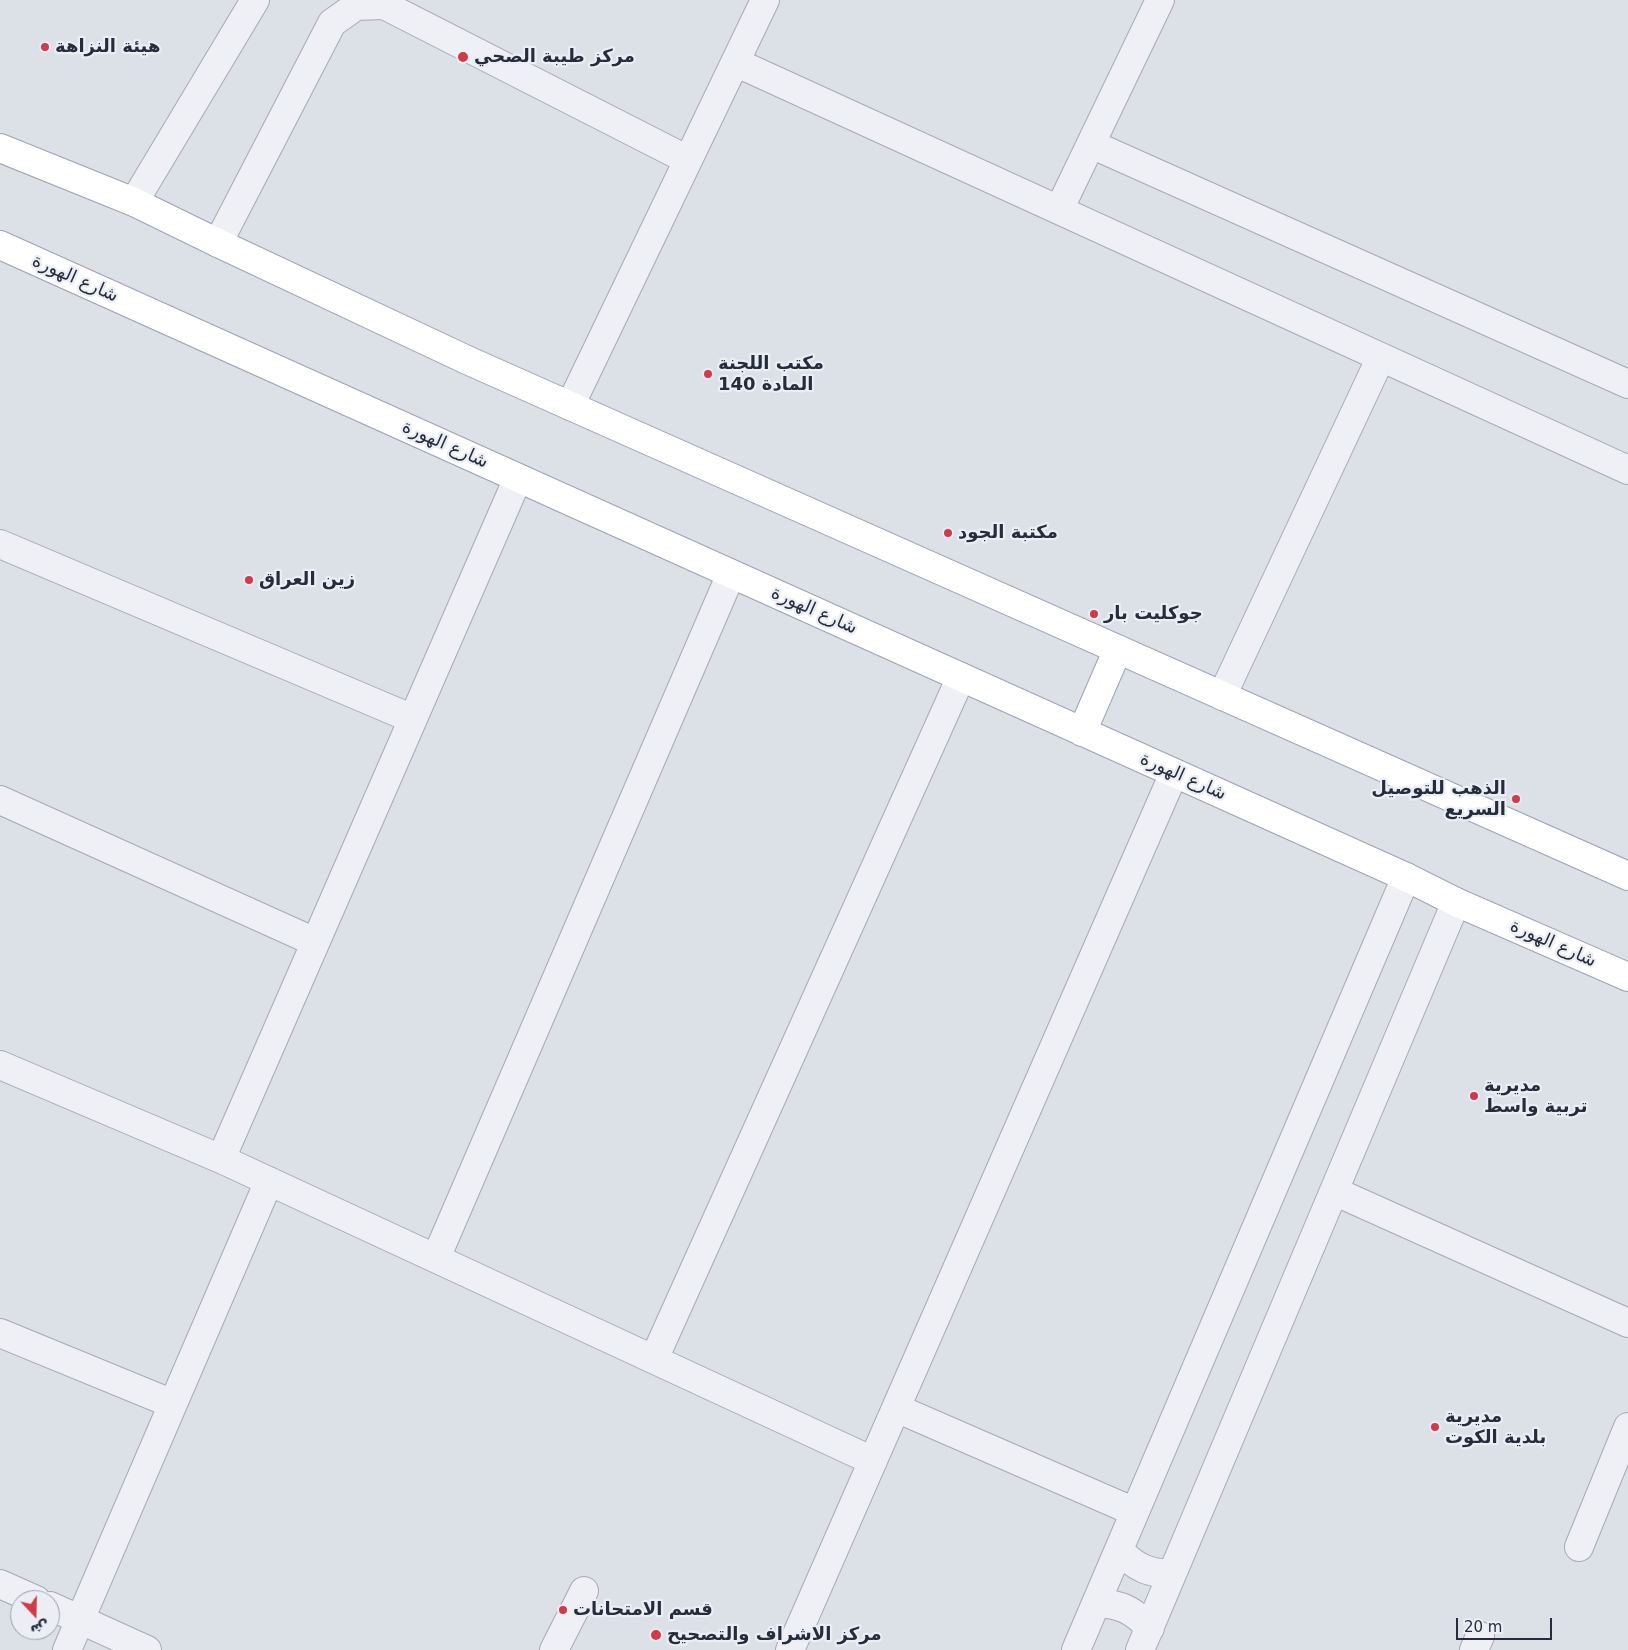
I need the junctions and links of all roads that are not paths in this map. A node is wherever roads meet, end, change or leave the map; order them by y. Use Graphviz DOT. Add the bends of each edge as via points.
graph roads {
  1 [pos="255,0"];
  2 [pos="765,0"];
  3 [pos="1160,0"];
  4 [pos="735,62"];
  5 [pos="1091,144"];
  6 [pos="0,148"];
  7 [pos="688,160"];
  8 [pos="134,202"];
  9 [pos="1059,210"];
  10 [pos="218,243"];
  11 [pos="0,245"];
  12 [pos="1380,357"];
  13 [pos="1628,384"];
  14 [pos="570,406"];
  15 [pos="1628,470"];
  16 [pos="518,478"];
  17 [pos="0,544"];
  18 [pos="731,574"];
  19 [pos="1118,649"];
  20 [pos="961,677"];
  21 [pos="1222,696"];
  22 [pos="412,719"];
  23 [pos="1082,732"];
  24 [pos="1174,773"];
  25 [pos="0,800"];
  26 [pos="1628,876"];
  27 [pos="1406,877"];
  28 [pos="1456,902"];
  29 [pos="315,942"];
  30 [pos="1628,978"];
  31 [pos="0,1065"];
  32 [pos="221,1158"];
  33 [pos="269,1181"];
  34 [pos="1334,1191"];
  35 [pos="436,1258"];
  36 [pos="1628,1323"];
  37 [pos="0,1334"];
  38 [pos="654,1359"];
  39 [pos="173,1404"];
  40 [pos="896,1408"];
  41 [pos="1628,1427"];
  42 [pos="873,1461"];
  43 [pos="1135,1512"];
  44 [pos="1580,1546"];
  45 [pos="1119,1550"];
  46 [pos="1172,1574"];
  47 [pos="0,1584"];
  48 [pos="14,1590"];
  49 [pos="584,1591"];
  50 [pos="1096,1603"];
  51 [pos="60,1611"];
  52 [pos="81,1620"];
  53 [pos="1145,1639"];
  54 [pos="67,1650"];
  55 [pos="147,1650"];
  56 [pos="554,1650"];
  57 [pos="790,1650"];
  58 [pos="1076,1650"];
  1 -- 8 [label="street"];
  2 -- 4 [label="street"];
  3 -- 5 [label="street"];
  4 -- 7 [label="street"];
  4 -- 9 [label="street"];
  5 -- 9 [label="street"];
  5 -- 13 [label="street"];
  6 -- 8 [label="main road"];
  7 -- 10 [label="street" via="384,5 356,6 332,23"];
  7 -- 14 [label="street"];
  8 -- 10 [label="main road"];
  9 -- 12 [label="street"];
  10 -- 14 [label="main road"];
  11 -- 16 [label="main road, شارع الهورة"];
  12 -- 15 [label="street"];
  12 -- 21 [label="street"];
  14 -- 19 [label="main road"];
  16 -- 18 [label="main road, شارع الهورة"];
  16 -- 22 [label="street"];
  17 -- 22 [label="street"];
  18 -- 20 [label="main road, شارع الهورة"];
  18 -- 35 [label="street"];
  19 -- 21 [label="main road"];
  19 -- 23 [label="main road"];
  20 -- 23 [label="main road, شارع الهورة"];
  20 -- 38 [label="street"];
  21 -- 26 [label="main road"];
  22 -- 29 [label="street"];
  23 -- 24 [label="main road, شارع الهورة"];
  24 -- 27 [label="main road, شارع الهورة"];
  24 -- 40 [label="street"];
  25 -- 29 [label="street"];
  27 -- 28 [label="main road, شارع الهورة"];
  27 -- 43 [label="street"];
  28 -- 30 [label="main road, شارع الهورة"];
  28 -- 34 [label="street"];
  29 -- 32 [label="street"];
  31 -- 32 [label="street"];
  32 -- 33 [label="street"];
  33 -- 35 [label="street"];
  33 -- 39 [label="street"];
  34 -- 36 [label="street"];
  34 -- 46 [label="street"];
  35 -- 38 [label="street"];
  37 -- 39 [label="street"];
  38 -- 42 [label="street"];
  39 -- 52 [label="street"];
  40 -- 42 [label="street"];
  40 -- 43 [label="street"];
  41 -- 44 [label="street"];
  42 -- 57 [label="street"];
  43 -- 45 [label="street"];
  45 -- 46 [label="street" via="1144,1570"];
  45 -- 50 [label="street"];
  46 -- 53 [label="street"];
  47 -- 48 [label="street"];
  49 -- 56 [label="street"];
  50 -- 53 [label="street" via="1126,1608 1139,1616"];
  50 -- 58 [label="street"];
  51 -- 52 [label="street"];
  52 -- 54 [label="street"];
  52 -- 55 [label="street"];
}
